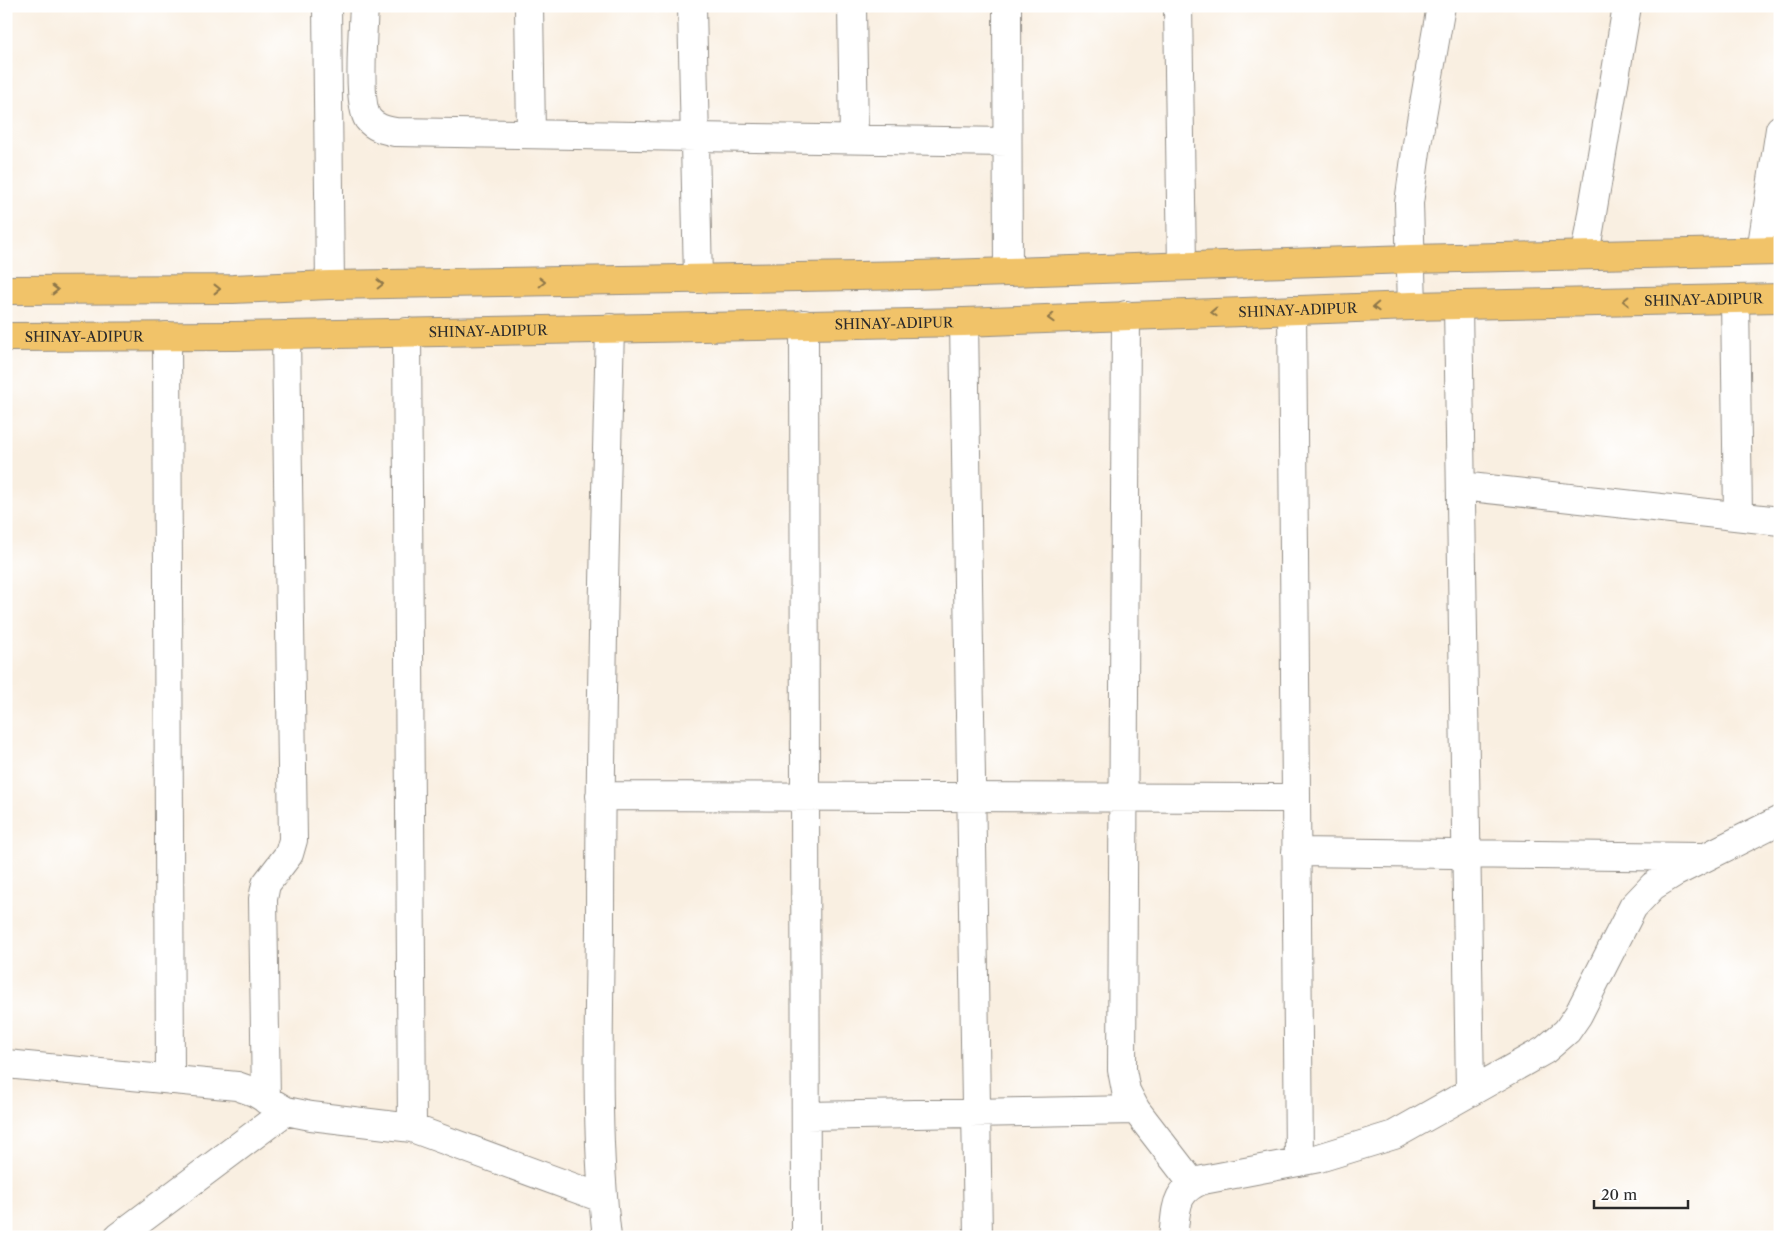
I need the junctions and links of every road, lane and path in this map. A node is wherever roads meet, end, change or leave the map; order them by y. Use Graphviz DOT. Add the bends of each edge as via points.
graph roads {
  1 [pos="327,6"];
  2 [pos="364,6"];
  3 [pos="528,6"];
  4 [pos="692,6"];
  5 [pos="852,6"];
  6 [pos="1007,6"];
  7 [pos="1178,6"];
  8 [pos="1441,6"];
  9 [pos="1627,6"];
  10 [pos="1780,129"];
  11 [pos="531,134"];
  12 [pos="695,137"];
  13 [pos="854,138"];
  14 [pos="1007,142"];
  15 [pos="1770,251"];
  16 [pos="1585,255"];
  17 [pos="1411,259"];
  18 [pos="1182,266"];
  19 [pos="1008,272"];
  20 [pos="698,279"];
  21 [pos="330,285"];
  22 [pos="6,290"];
  23 [pos="1780,298"];
  24 [pos="1735,299"];
  25 [pos="1458,305"];
  26 [pos="1412,306"];
  27 [pos="1292,310"];
  28 [pos="1126,315"];
  29 [pos="964,322"];
  30 [pos="804,324"];
  31 [pos="610,328"];
  32 [pos="406,332"];
  33 [pos="286,335"];
  34 [pos="167,336"];
  35 [pos="6,337"];
  36 [pos="1461,486"];
  37 [pos="1738,516"];
  38 [pos="1780,521"];
  39 [pos="600,796"];
  40 [pos="805,797"];
  41 [pos="971,797"];
  42 [pos="1124,798"];
  43 [pos="1296,798"];
  44 [pos="1780,820"];
  45 [pos="1296,852"];
  46 [pos="1466,854"];
  47 [pos="1705,857"];
  48 [pos="6,1064"];
  49 [pos="170,1080"];
  50 [pos="1470,1092"];
  51 [pos="276,1106"];
  52 [pos="1136,1110"];
  53 [pos="976,1113"];
  54 [pos="806,1116"];
  55 [pos="412,1128"];
  56 [pos="1299,1162"];
  57 [pos="1193,1184"];
  58 [pos="602,1198"];
  59 [pos="118,1237"];
  60 [pos="607,1237"];
  61 [pos="806,1237"];
  62 [pos="978,1237"];
  63 [pos="1173,1237"];
  1 -- 21 [label="street"];
  2 -- 11 [label="street" via="362,98 368,118 377,128 396,132"];
  3 -- 11 [label="street"];
  4 -- 12 [label="street"];
  5 -- 13 [label="street"];
  6 -- 14 [label="street"];
  7 -- 18 [label="street"];
  8 -- 17 [label="street" via="1409,203"];
  9 -- 16 [label="street"];
  10 -- 15 [label="street"];
  11 -- 12 [label="street"];
  12 -- 13 [label="street"];
  12 -- 20 [label="street"];
  13 -- 14 [label="street"];
  14 -- 19 [label="street"];
  15 -- 16 [label="main road"];
  16 -- 17 [label="main road"];
  17 -- 18 [label="main road"];
  17 -- 26 [label="street"];
  18 -- 19 [label="main road"];
  19 -- 20 [label="main road"];
  21 -- 20 [label="main road, one-way"];
  22 -- 21 [label="main road, one-way" via="233,289"];
  23 -- 24 [label="main road, SHINAY-ADIPUR"];
  24 -- 25 [label="main road, SHINAY-ADIPUR, one-way"];
  24 -- 37 [label="street"];
  25 -- 26 [label="main road, SHINAY-ADIPUR"];
  25 -- 36 [label="street"];
  26 -- 27 [label="main road, SHINAY-ADIPUR, one-way"];
  27 -- 28 [label="main road, SHINAY-ADIPUR, one-way"];
  27 -- 43 [label="street"];
  28 -- 29 [label="main road, SHINAY-ADIPUR, one-way"];
  28 -- 42 [label="street"];
  29 -- 30 [label="main road, SHINAY-ADIPUR"];
  29 -- 41 [label="street"];
  30 -- 31 [label="main road, SHINAY-ADIPUR"];
  30 -- 40 [label="street"];
  31 -- 32 [label="main road, SHINAY-ADIPUR"];
  31 -- 39 [label="street"];
  32 -- 33 [label="main road, SHINAY-ADIPUR"];
  32 -- 55 [label="street"];
  33 -- 34 [label="main road, SHINAY-ADIPUR"];
  33 -- 51 [label="street" via="293,840 289,854 266,884 263,899"];
  34 -- 35 [label="main road, SHINAY-ADIPUR"];
  34 -- 49 [label="street"];
  36 -- 37 [label="street"];
  36 -- 46 [label="street"];
  37 -- 38 [label="street"];
  39 -- 40 [label="street"];
  39 -- 58 [label="street" via="599,1140"];
  40 -- 41 [label="street"];
  40 -- 54 [label="street"];
  41 -- 42 [label="street"];
  41 -- 53 [label="street"];
  42 -- 43 [label="street"];
  42 -- 52 [label="street" via="1122,1070 1126,1091"];
  43 -- 45 [label="street"];
  44 -- 47 [label="street"];
  45 -- 46 [label="street"];
  45 -- 56 [label="street"];
  46 -- 47 [label="street"];
  46 -- 50 [label="street"];
  47 -- 50 [label="street" via="1654,886 1633,907 1578,1015 1566,1031 1545,1050"];
  48 -- 49 [label="street"];
  49 -- 51 [label="street" via="237,1086"];
  50 -- 56 [label="street" via="1394,1135 1347,1151"];
  51 -- 55 [label="street" via="311,1116"];
  51 -- 59 [label="street"];
  52 -- 53 [label="street"];
  52 -- 57 [label="street"];
  53 -- 54 [label="street"];
  53 -- 62 [label="street"];
  54 -- 61 [label="street"];
  55 -- 58 [label="street"];
  56 -- 57 [label="street"];
  57 -- 63 [label="street" via="1183,1190 1177,1203"];
  58 -- 60 [label="street"];
}
